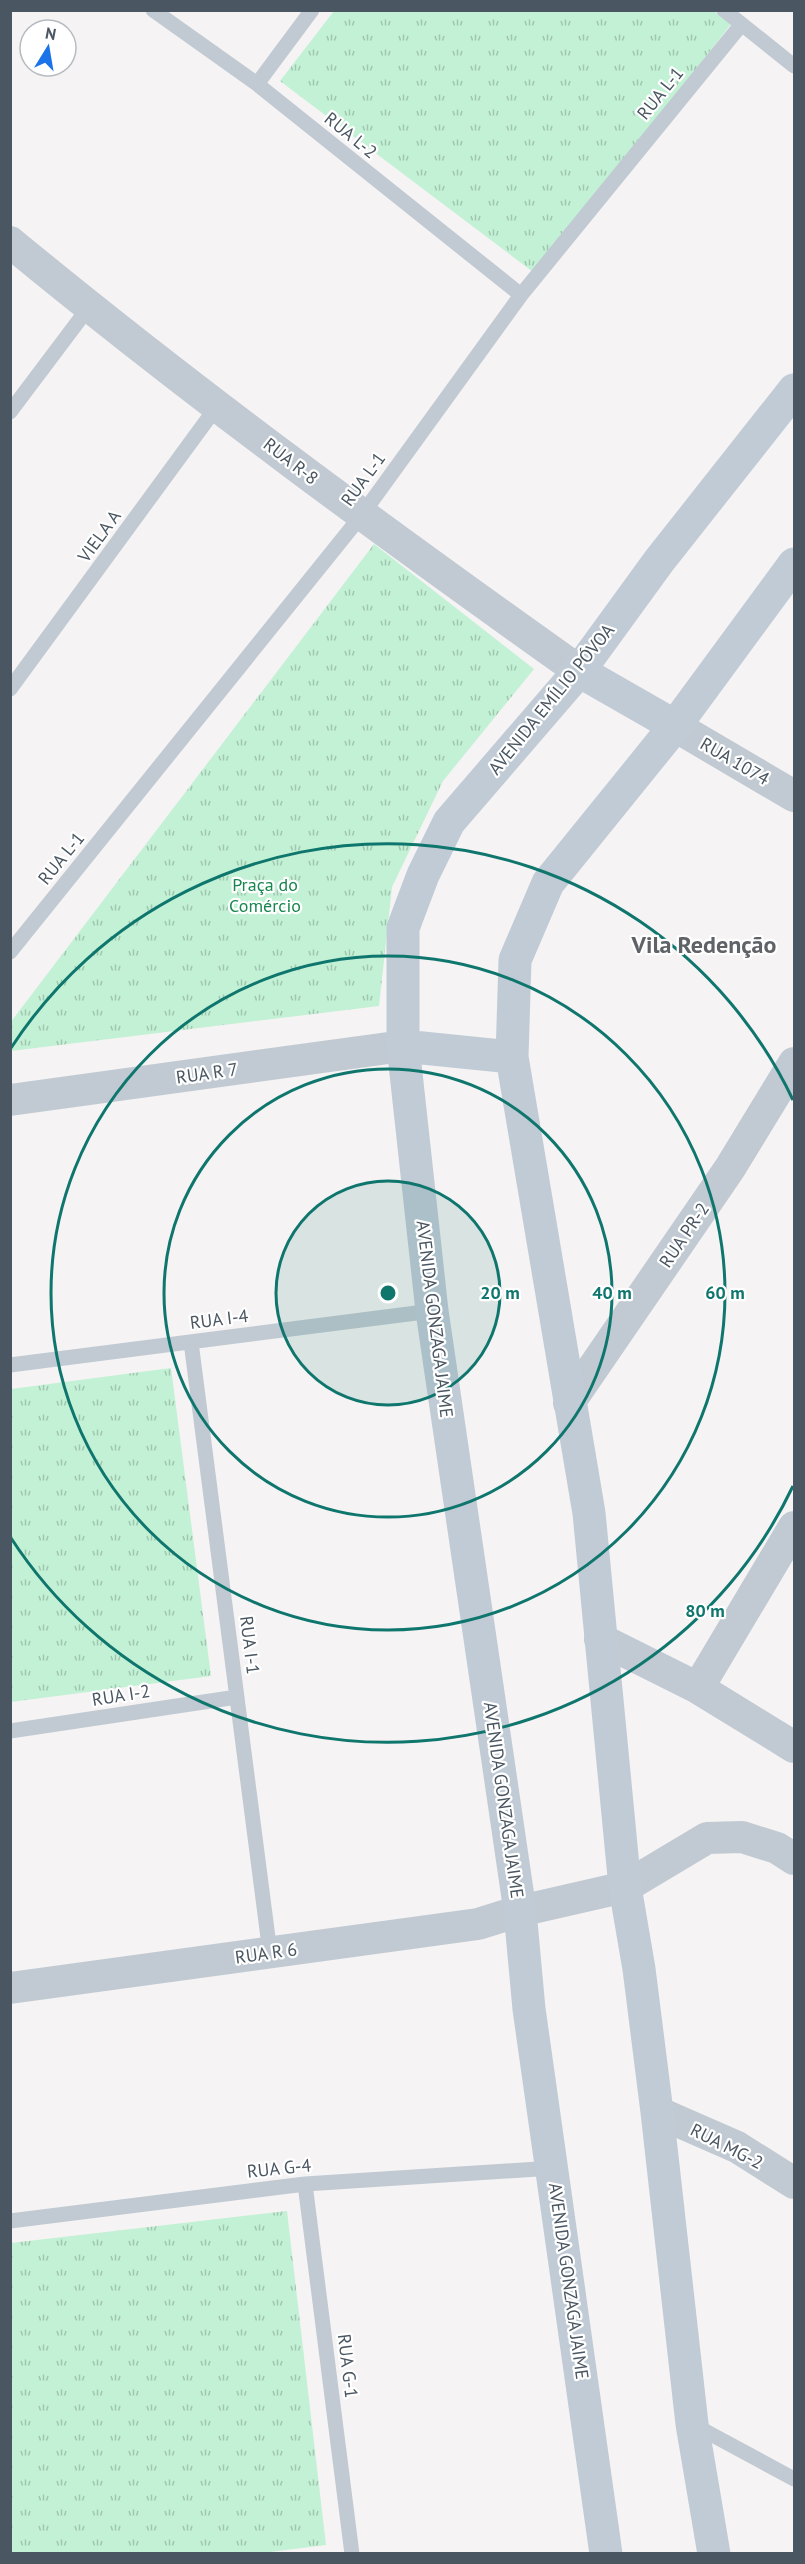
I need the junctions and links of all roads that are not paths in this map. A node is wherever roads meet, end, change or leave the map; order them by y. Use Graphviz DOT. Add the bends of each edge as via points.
graph roads {
  1 [pos="153,10"];
  2 [pos="312,10"];
  3 [pos="724,10"];
  4 [pos="741,25"];
  5 [pos="795,66"];
  6 [pos="257,84"];
  7 [pos="10,242"];
  8 [pos="521,295"];
  9 [pos="89,307"];
  10 [pos="795,390"];
  11 [pos="218,405"];
  12 [pos="10,412"];
  13 [pos="361,516"];
  14 [pos="795,564"];
  15 [pos="579,671"];
  16 [pos="10,689"];
  17 [pos="675,726"];
  18 [pos="795,796"];
  19 [pos="10,952"];
  20 [pos="403,1046"];
  21 [pos="512,1057"];
  22 [pos="795,1063"];
  23 [pos="10,1100"];
  24 [pos="432,1311"];
  25 [pos="191,1342"];
  26 [pos="10,1365"];
  27 [pos="569,1403"];
  28 [pos="795,1527"];
  29 [pos="600,1639"];
  30 [pos="698,1688"];
  31 [pos="237,1697"];
  32 [pos="10,1731"];
  33 [pos="795,1747"];
  34 [pos="795,1859"];
  35 [pos="625,1887"];
  36 [pos="520,1911"];
  37 [pos="270,1953"];
  38 [pos="10,1988"];
  39 [pos="657,2112"];
  40 [pos="554,2168"];
  41 [pos="795,2182"];
  42 [pos="304,2184"];
  43 [pos="10,2221"];
  44 [pos="692,2424"];
  45 [pos="795,2479"];
  46 [pos="352,2553"];
  47 [pos="606,2553"];
  48 [pos="714,2553"];
  1 -- 6 [label="lane, RUA L-2"];
  2 -- 6 [label="lane"];
  3 -- 4 [label="lane"];
  4 -- 5 [label="lane"];
  4 -- 8 [label="lane, RUA L-1"];
  6 -- 8 [label="lane, RUA L-2"];
  7 -- 9 [label="street, RUA R-8"];
  8 -- 13 [label="lane, RUA L-1"];
  9 -- 11 [label="street, RUA R-8"];
  9 -- 12 [label="lane"];
  10 -- 15 [label="main road, AVENIDA EMÍLIO PÓVOA" via="658,561"];
  11 -- 13 [label="street, RUA R-8"];
  11 -- 16 [label="lane, VIELA A"];
  13 -- 15 [label="street, RUA R-8"];
  13 -- 19 [label="lane, RUA L-1"];
  14 -- 17 [label="main road"];
  15 -- 17 [label="main road"];
  15 -- 20 [label="main road, AVENIDA EMÍLIO PÓVOA" via="449,822 423,875 403,928"];
  17 -- 18 [label="street, RUA 1074"];
  17 -- 21 [label="main road" via="548,884 515,960"];
  20 -- 21 [label="main road"];
  20 -- 23 [label="street, RUA R 7"];
  20 -- 24 [label="main road, AVENIDA GONZAGA JAIME"];
  21 -- 27 [label="main road"];
  22 -- 27 [label="street, RUA PR-2" via="730,1168"];
  24 -- 25 [label="lane, RUA I-4"];
  24 -- 36 [label="main road, AVENIDA GONZAGA JAIME"];
  25 -- 26 [label="lane, RUA I-4"];
  25 -- 31 [label="lane, RUA I-1"];
  27 -- 29 [label="main road" via="589,1513"];
  28 -- 30 [label="street"];
  29 -- 30 [label="street"];
  29 -- 35 [label="main road"];
  30 -- 33 [label="street"];
  31 -- 32 [label="lane, RUA I-2"];
  31 -- 37 [label="lane, RUA I-1"];
  34 -- 35 [label="street, RUA R 6" via="777,1848 742,1837 707,1838"];
  35 -- 36 [label="street, RUA R 6"];
  35 -- 39 [label="main road"];
  36 -- 37 [label="street, RUA R 6" via="478,1924"];
  36 -- 40 [label="main road, AVENIDA GONZAGA JAIME" via="529,2009"];
  37 -- 38 [label="street, RUA R 6"];
  39 -- 41 [label="street, RUA MG-2" via="737,2147"];
  39 -- 44 [label="main road"];
  40 -- 42 [label="lane, RUA G-4"];
  40 -- 47 [label="main road, AVENIDA GONZAGA JAIME"];
  42 -- 43 [label="lane, RUA G-4"];
  42 -- 46 [label="lane, RUA G-1"];
  44 -- 45 [label="lane"];
  44 -- 48 [label="main road"];
}
